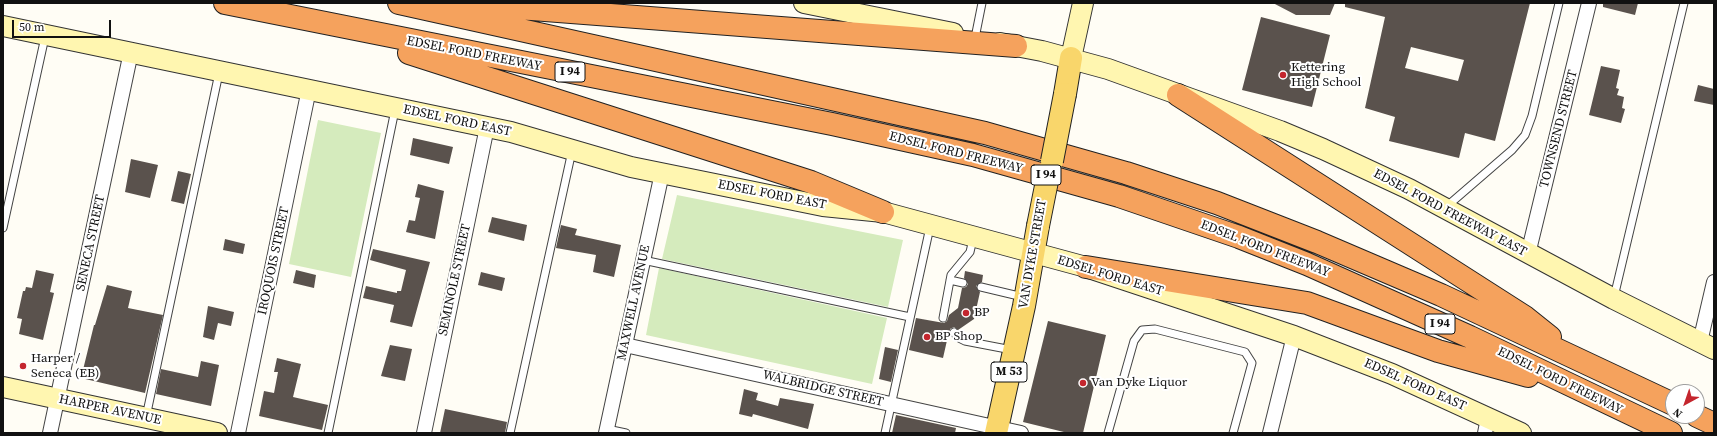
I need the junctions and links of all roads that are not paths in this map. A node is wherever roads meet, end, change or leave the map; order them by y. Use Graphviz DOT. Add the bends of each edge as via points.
graph roads {
  1 [pos="225,3"];
  2 [pos="399,3"];
  3 [pos="405,3"];
  4 [pos="804,3"];
  5 [pos="982,3"];
  6 [pos="1083,3"];
  7 [pos="1559,3"];
  8 [pos="1589,3"];
  9 [pos="1684,3"];
  10 [pos="307,21"];
  11 [pos="3,26"];
  12 [pos="45,35"];
  13 [pos="975,38"];
  14 [pos="1016,46"];
  15 [pos="132,52"];
  16 [pos="1071,58"];
  17 [pos="219,71"];
  18 [pos="309,89"];
  19 [pos="1178,95"];
  20 [pos="395,108"];
  21 [pos="487,127"];
  22 [pos="573,149"];
  23 [pos="662,173"];
  24 [pos="1444,208"];
  25 [pos="883,212"];
  26 [pos="931,225"];
  27 [pos="3,228"];
  28 [pos="974,236"];
  29 [pos="1033,253"];
  30 [pos="1528,254"];
  31 [pos="643,260"];
  32 [pos="1086,267"];
  33 [pos="950,280"];
  34 [pos="1714,282"];
  35 [pos="963,283"];
  36 [pos="981,287"];
  37 [pos="1026,297"];
  38 [pos="1614,299"];
  39 [pos="910,317"];
  40 [pos="943,318"];
  41 [pos="954,332"];
  42 [pos="1294,336"];
  43 [pos="625,345"];
  44 [pos="1707,346"];
  45 [pos="1014,350"];
  46 [pos="1575,357"];
  47 [pos="3,387"];
  48 [pos="1571,387"];
  49 [pos="58,399"];
  50 [pos="1665,400"];
  51 [pos="891,404"];
  52 [pos="146,418"];
  53 [pos="1487,426"];
  54 [pos="996,430"];
  55 [pos="607,431"];
  56 [pos="50,433"];
  57 [pos="217,433"];
  58 [pos="238,433"];
  59 [pos="328,433"];
  60 [pos="424,433"];
  61 [pos="510,433"];
  62 [pos="626,433"];
  63 [pos="885,433"];
  64 [pos="1022,433"];
  65 [pos="1108,433"];
  66 [pos="1233,433"];
  67 [pos="1270,433"];
  68 [pos="1521,433"];
  69 [pos="1671,433"];
  1 -- 10 [label="highway, EDSEL FORD FREEWAY / I 94"];
  2 -- 46 [label="highway, EDSEL FORD FREEWAY / I 94" via="985,134 1126,173 1218,203 1317,242 1441,295"];
  3 -- 14 [label="highway" via="532,9"];
  4 -- 13 [label="street"];
  5 -- 13 [label="lane"];
  6 -- 16 [label="street, VAN DYKE STREET / M 53"];
  7 -- 24 [label="lane" via="1532,116 1525,135 1512,150"];
  8 -- 30 [label="street, TOWNSEND STREET"];
  9 -- 38 [label="lane"];
  10 -- 25 [label="highway" via="811,182"];
  10 -- 48 [label="highway, EDSEL FORD FREEWAY / I 94" via="832,124 973,155 1119,196 1307,264 1456,331"];
  11 -- 12 [label="street, EDSEL FORD EAST"];
  12 -- 15 [label="street, EDSEL FORD EAST"];
  12 -- 27 [label="lane"];
  13 -- 14 [label="street"];
  14 -- 16 [label="street, EDSEL FORD FREEWAY EAST"];
  15 -- 17 [label="street, EDSEL FORD EAST"];
  15 -- 49 [label="street, SENECA STREET"];
  16 -- 19 [label="street, EDSEL FORD FREEWAY EAST"];
  16 -- 29 [label="main road, VAN DYKE STREET / M 53, bridge"];
  17 -- 18 [label="street, EDSEL FORD EAST"];
  17 -- 52 [label="lane"];
  18 -- 20 [label="street, EDSEL FORD EAST"];
  18 -- 58 [label="street, IROQUOIS STREET"];
  19 -- 24 [label="street, EDSEL FORD FREEWAY EAST" via="1323,149"];
  19 -- 46 [label="highway" via="1525,317"];
  20 -- 21 [label="street, EDSEL FORD EAST"];
  20 -- 59 [label="lane"];
  21 -- 22 [label="street, EDSEL FORD EAST"];
  21 -- 60 [label="street, SEMINOLE STREET"];
  22 -- 23 [label="street, EDSEL FORD EAST" via="631,167"];
  22 -- 61 [label="lane"];
  23 -- 25 [label="street, EDSEL FORD EAST" via="823,206"];
  23 -- 31 [label="street, MAXWELL AVENUE"];
  24 -- 30 [label="street, EDSEL FORD FREEWAY EAST"];
  25 -- 26 [label="street, EDSEL FORD EAST"];
  26 -- 28 [label="street, EDSEL FORD EAST"];
  26 -- 39 [label="lane"];
  28 -- 29 [label="street, EDSEL FORD EAST"];
  28 -- 33 [label="lane" via="970,252 951,275"];
  29 -- 32 [label="street, EDSEL FORD EAST"];
  29 -- 37 [label="main road, VAN DYKE STREET / M 53"];
  30 -- 38 [label="street, EDSEL FORD FREEWAY EAST"];
  31 -- 39 [label="lane"];
  31 -- 43 [label="street, MAXWELL AVENUE"];
  32 -- 42 [label="street, EDSEL FORD EAST"];
  32 -- 48 [label="highway" via="1307,303 1464,360"];
  33 -- 35 [label="lane"];
  33 -- 40 [label="lane"];
  34 -- 44 [label="street"];
  36 -- 37 [label="lane"];
  37 -- 45 [label="main road, VAN DYKE STREET / M 53"];
  38 -- 44 [label="street, EDSEL FORD FREEWAY EAST"];
  39 -- 51 [label="lane"];
  41 -- 45 [label="lane" via="965,341"];
  42 -- 53 [label="street, EDSEL FORD EAST" via="1392,374"];
  42 -- 67 [label="street"];
  43 -- 51 [label="street, WALBRIDGE STREET"];
  43 -- 55 [label="street, MAXWELL AVENUE"];
  45 -- 54 [label="main road, VAN DYKE STREET / M 53"];
  46 -- 50 [label="highway, EDSEL FORD FREEWAY / I 94"];
  47 -- 49 [label="street, HARPER AVENUE"];
  48 -- 69 [label="highway, EDSEL FORD FREEWAY / I 94"];
  49 -- 52 [label="street, HARPER AVENUE"];
  49 -- 56 [label="street, SENECA STREET"];
  51 -- 54 [label="street, WALBRIDGE STREET"];
  51 -- 63 [label="lane"];
  52 -- 57 [label="street, HARPER AVENUE"];
  53 -- 68 [label="street, EDSEL FORD EAST"];
  54 -- 64 [label="street, WALBRIDGE STREET"];
  55 -- 62 [label="lane"];
  65 -- 66 [label="lane" via="1134,341 1142,330 1156,329 1245,352 1252,363"];
}
